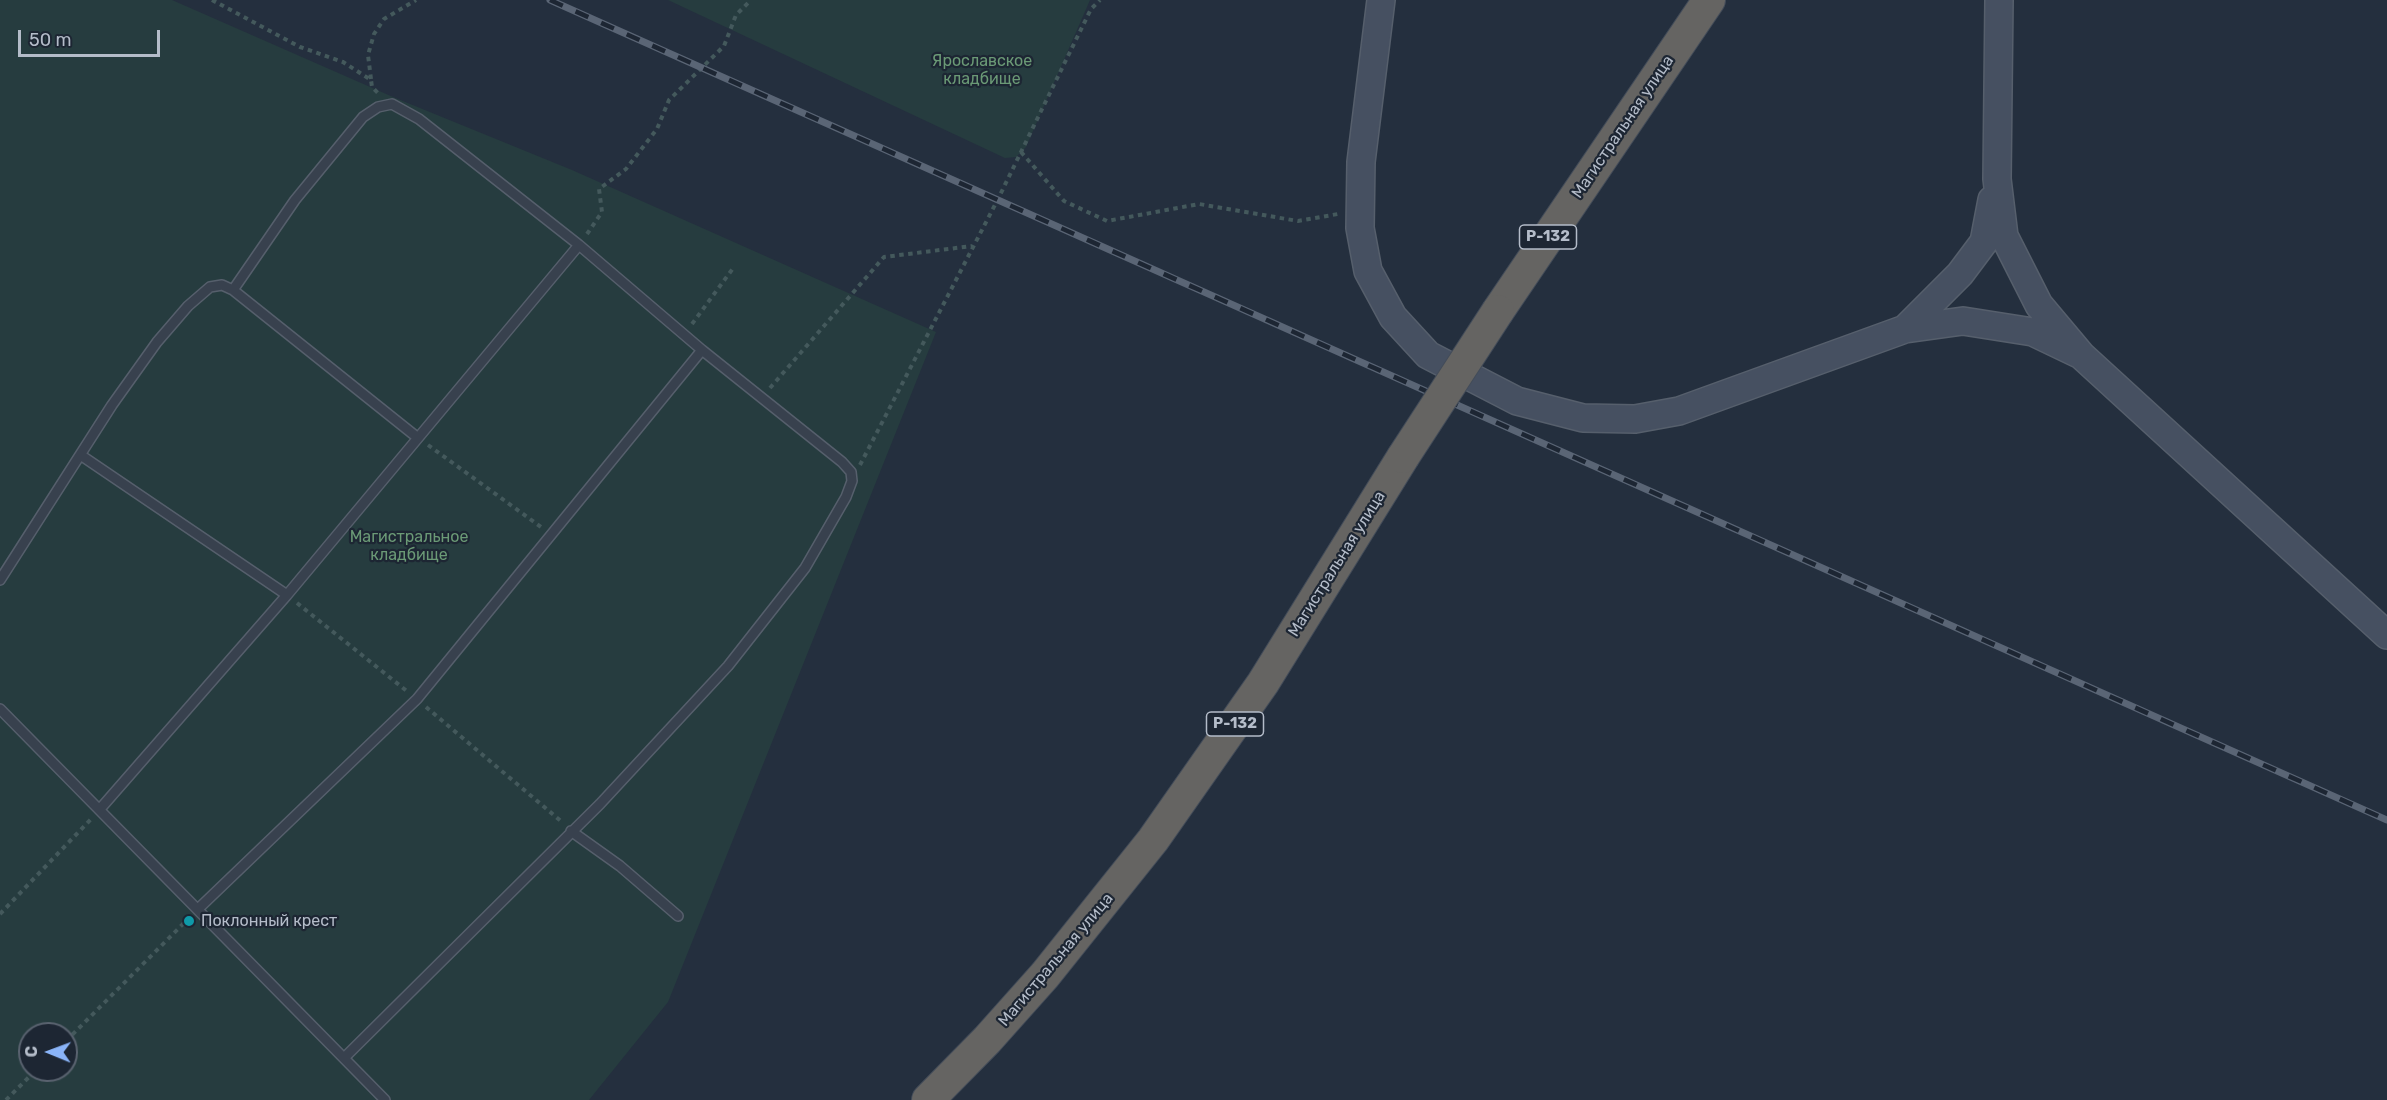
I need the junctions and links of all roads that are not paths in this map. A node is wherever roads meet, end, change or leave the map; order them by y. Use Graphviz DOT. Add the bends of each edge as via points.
graph roads {
  1 [pos="1381,0"];
  2 [pos="1709,0"];
  3 [pos="1999,0"];
  4 [pos="1997,179"];
  5 [pos="579,245"];
  6 [pos="233,291"];
  7 [pos="1905,329"];
  8 [pos="702,350"];
  9 [pos="2081,355"];
  10 [pos="418,438"];
  11 [pos="82,456"];
  12 [pos="0,580"];
  13 [pos="287,595"];
  14 [pos="2387,635"];
  15 [pos="0,709"];
  16 [pos="100,809"];
  17 [pos="571,831"];
  18 [pos="198,909"];
  19 [pos="678,916"];
  20 [pos="344,1058"];
  21 [pos="385,1100"];
  22 [pos="928,1100"];
  1 -- 7 [label="main road" via="1361,162 1360,228 1368,271 1393,317 1428,355 1517,401 1582,418 1635,419 1678,411"];
  2 -- 22 [label="highway, Магистральная улица / Р-132, bridge" via="1402,457 1263,683 1146,850 1045,975"];
  3 -- 4 [label="main road"];
  4 -- 7 [label="main road" via="1984,242 1960,274"];
  4 -- 9 [label="main road" via="2004,236 2039,305"];
  5 -- 6 [label="lane" via="406,109 388,105 363,117 295,200"];
  5 -- 8 [label="lane"];
  5 -- 10 [label="lane"];
  6 -- 10 [label="lane"];
  6 -- 11 [label="lane" via="222,285 210,287 188,306 112,405"];
  7 -- 9 [label="main road" via="1963,321 2033,332"];
  8 -- 17 [label="lane" via="842,462 851,472 852,481 805,568 728,666"];
  8 -- 18 [label="lane" via="417,699"];
  9 -- 14 [label="main road"];
  10 -- 13 [label="lane"];
  11 -- 12 [label="lane"];
  11 -- 13 [label="lane"];
  13 -- 16 [label="lane"];
  15 -- 16 [label="lane"];
  16 -- 18 [label="lane"];
  17 -- 19 [label="lane" via="621,866"];
  17 -- 20 [label="lane"];
  18 -- 20 [label="lane"];
  20 -- 21 [label="lane"];
}
